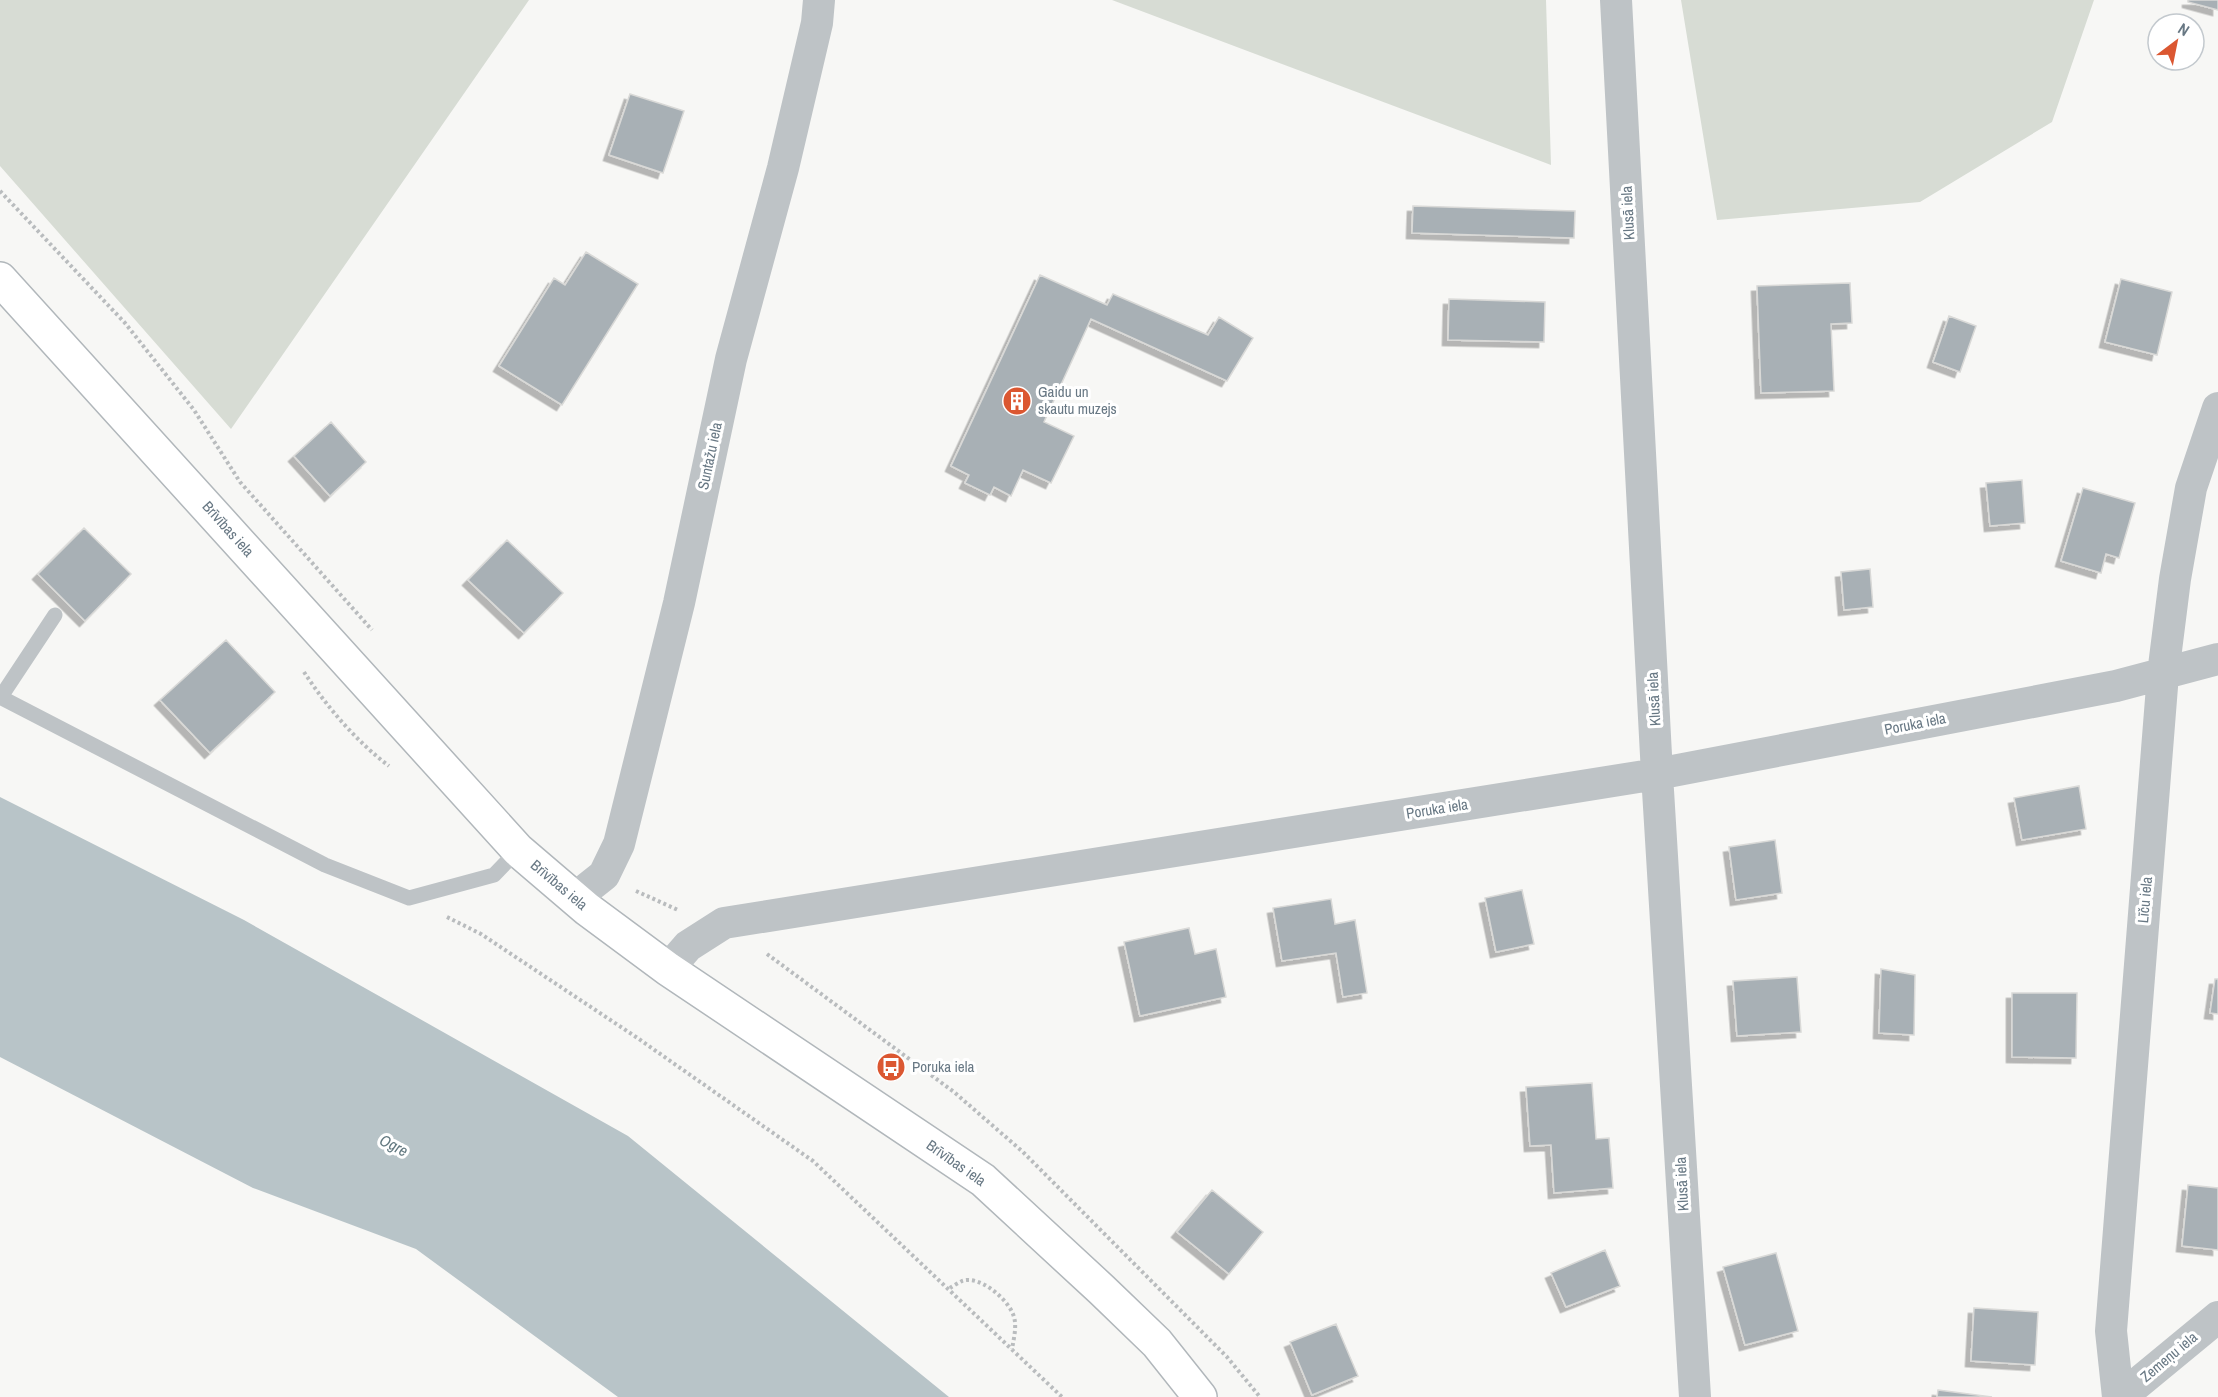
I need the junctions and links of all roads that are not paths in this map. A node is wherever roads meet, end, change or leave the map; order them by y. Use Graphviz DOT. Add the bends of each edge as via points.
graph roads {
  1 [pos="819,0"];
  2 [pos="1616,0"];
  3 [pos="0,279"];
  4 [pos="2218,408"];
  5 [pos="55,615"];
  6 [pos="2218,659"];
  7 [pos="2163,674"];
  8 [pos="0,697"];
  9 [pos="1657,774"];
  10 [pos="518,850"];
  11 [pos="574,898"];
  12 [pos="668,969"];
  13 [pos="2218,1317"];
  14 [pos="1200,1397"];
  15 [pos="1695,1397"];
  16 [pos="2119,1397"];
  1 -- 11 [label="street, Suntažu iela" via="783,168 731,359 680,603 619,844 604,875"];
  2 -- 9 [label="street, Klusā iela"];
  3 -- 10 [label="main road, Brīvības iela"];
  4 -- 7 [label="street, Līču iela" via="2191,488"];
  5 -- 8 [label="lane"];
  6 -- 7 [label="street, Poruka iela"];
  7 -- 9 [label="street, Poruka iela"];
  7 -- 16 [label="street, Līču iela" via="2111,1331"];
  8 -- 10 [label="lane" via="325,865 409,898 494,875"];
  9 -- 12 [label="street, Poruka iela" via="724,923 688,946"];
  9 -- 15 [label="street, Klusā iela"];
  10 -- 11 [label="main road, Brīvības iela"];
  11 -- 12 [label="main road, Brīvības iela"];
  12 -- 14 [label="main road, Brīvības iela" via="983,1180 1157,1343"];
  13 -- 16 [label="street, Zemeņu iela"];
}
